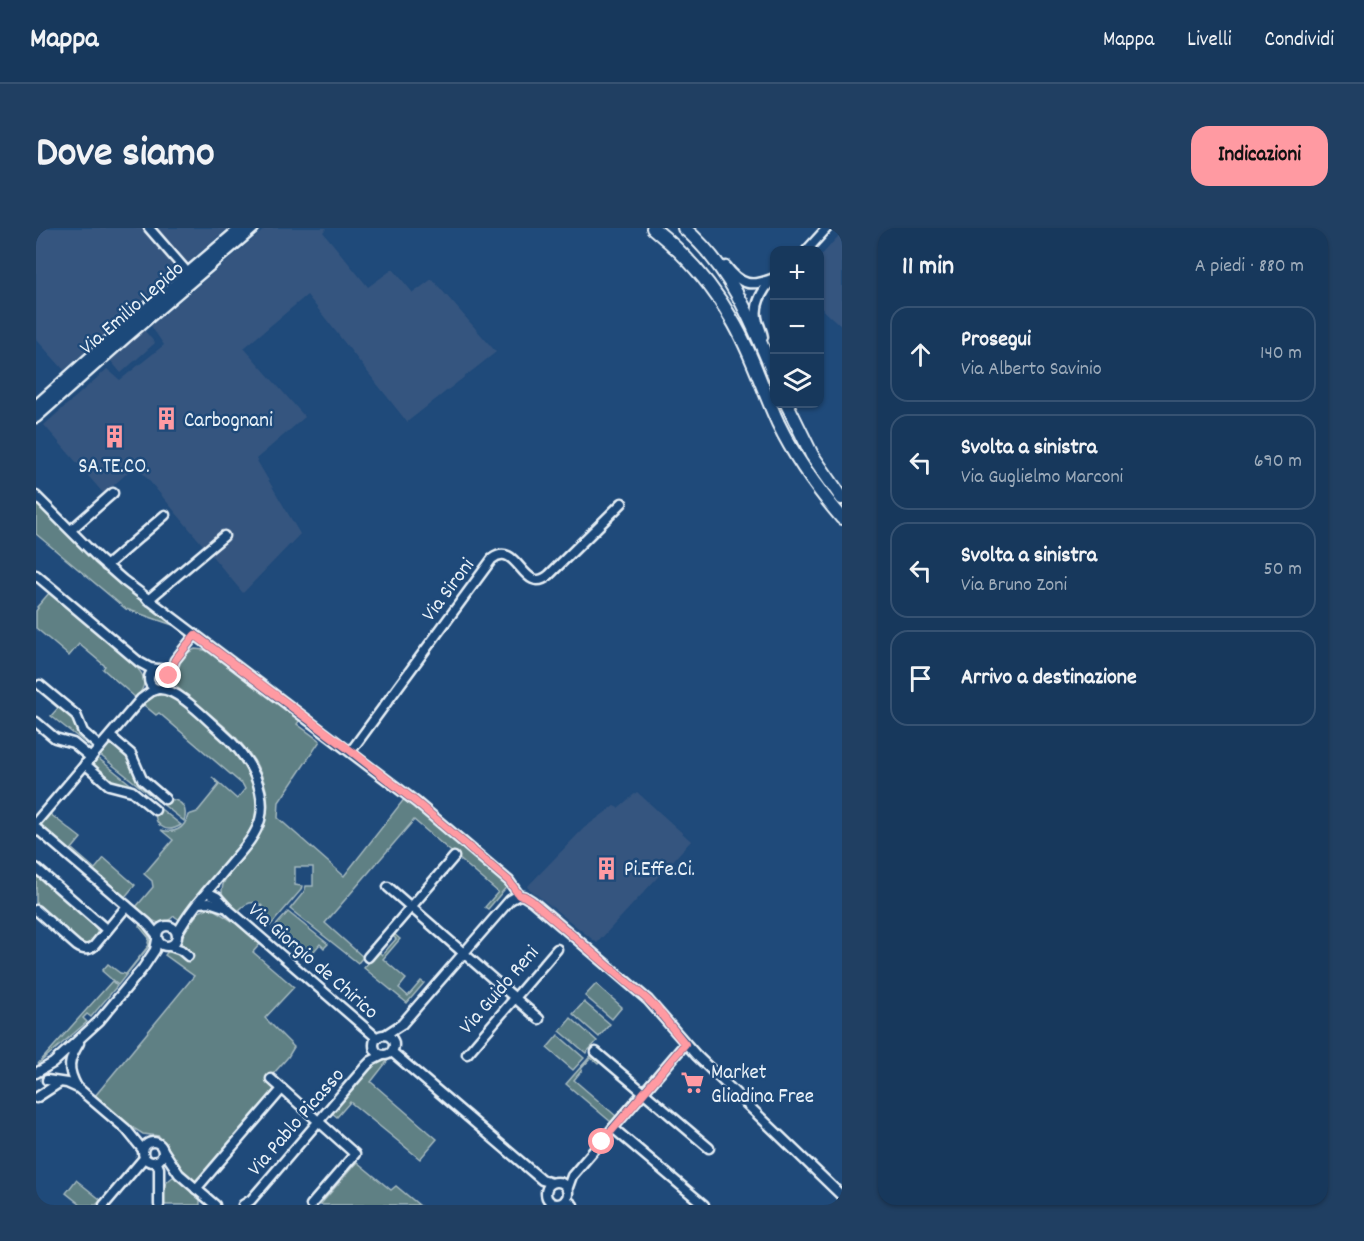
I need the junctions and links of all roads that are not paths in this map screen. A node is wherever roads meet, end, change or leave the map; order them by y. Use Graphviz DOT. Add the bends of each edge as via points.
graph roads {
  1 [pos="149,228"];
  2 [pos="241,228"];
  3 [pos="253,228"];
  4 [pos="653,228"];
  5 [pos="684,228"];
  6 [pos="827,228"];
  7 [pos="811,246"];
  8 [pos="707,250"];
  9 [pos="189,273"];
  10 [pos="770,279"];
  11 [pos="770,283"];
  12 [pos="764,349"];
  13 [pos="770,365"];
  14 [pos="36,405"];
  15 [pos="789,408"];
  16 [pos="36,417"];
  17 [pos="113,493"];
  18 [pos="36,496"];
  19 [pos="842,498"];
  20 [pos="622,503"];
  21 [pos="165,514"];
  22 [pos="842,518"];
  23 [pos="71,530"];
  24 [pos="224,536"];
  25 [pos="106,566"];
  26 [pos="36,575"];
  27 [pos="148,600"];
  28 [pos="195,635"];
  29 [pos="175,660"];
  30 [pos="139,662"];
  31 [pos="158,669"];
  32 [pos="169,678"];
  33 [pos="149,680"];
  34 [pos="40,685"];
  35 [pos="159,689"];
  36 [pos="178,696"];
  37 [pos="141,699"];
  38 [pos="36,722"];
  39 [pos="110,736"];
  40 [pos="100,747"];
  41 [pos="351,751"];
  42 [pos="88,761"];
  43 [pos="165,799"];
  44 [pos="155,810"];
  45 [pos="36,822"];
  46 [pos="36,828"];
  47 [pos="454,857"];
  48 [pos="36,868"];
  49 [pos="220,878"];
  50 [pos="388,887"];
  51 [pos="207,892"];
  52 [pos="519,895"];
  53 [pos="198,903"];
  54 [pos="127,906"];
  55 [pos="411,908"];
  56 [pos="227,909"];
  57 [pos="36,910"];
  58 [pos="186,918"];
  59 [pos="147,923"];
  60 [pos="167,927"];
  61 [pos="107,930"];
  62 [pos="157,938"];
  63 [pos="172,941"];
  64 [pos="557,949"];
  65 [pos="185,953"];
  66 [pos="464,953"];
  67 [pos="368,957"];
  68 [pos="142,969"];
  69 [pos="515,997"];
  70 [pos="539,1018"];
  71 [pos="402,1024"];
  72 [pos="87,1033"];
  73 [pos="379,1040"];
  74 [pos="685,1044"];
  75 [pos="390,1050"];
  76 [pos="597,1052"];
  77 [pos="467,1054"];
  78 [pos="53,1063"];
  79 [pos="366,1066"];
  80 [pos="36,1073"];
  81 [pos="46,1079"];
  82 [pos="271,1079"];
  83 [pos="59,1082"];
  84 [pos="79,1089"];
  85 [pos="282,1089"];
  86 [pos="644,1092"];
  87 [pos="39,1095"];
  88 [pos="318,1121"];
  89 [pos="613,1128"];
  90 [pos="126,1130"];
  91 [pos="149,1142"];
  92 [pos="709,1148"];
  93 [pos="163,1150"];
  94 [pos="144,1154"];
  95 [pos="156,1161"];
  96 [pos="169,1176"];
  97 [pos="572,1176"];
  98 [pos="542,1180"];
  99 [pos="556,1183"];
  100 [pos="196,1188"];
  101 [pos="546,1192"];
  102 [pos="842,1196"];
  103 [pos="568,1198"];
  104 [pos="247,1203"];
  105 [pos="104,1205"];
  106 [pos="159,1205"];
  107 [pos="215,1205"];
  108 [pos="311,1205"];
  109 [pos="704,1205"];
  1 -- 9 [label="street"];
  2 -- 9 [label="main road, Via Emilio Lepido"];
  3 -- 16 [label="main road, Via Emilio Lepido"];
  4 -- 22 [label="highway" via="695,268 725,307 790,446"];
  5 -- 8 [label="highway"];
  6 -- 7 [label="street"];
  8 -- 10 [label="street" via="741,281 756,284"];
  8 -- 12 [label="highway" via="735,289"];
  9 -- 14 [label="main road, Via Emilio Lepido"];
  11 -- 12 [label="street" via="757,308"];
  12 -- 13 [label="highway"];
  15 -- 19 [label="highway" via="812,455"];
  17 -- 23 [label="street"];
  18 -- 23 [label="street"];
  20 -- 41 [label="street, Via Sironi" via="543,580 531,579 506,555 494,558"];
  21 -- 25 [label="street"];
  23 -- 25 [label="street"];
  24 -- 27 [label="street"];
  25 -- 27 [label="street"];
  26 -- 30 [label="street"];
  27 -- 28 [label="street"];
  28 -- 29 [label="street"];
  28 -- 41 [label="street"];
  29 -- 31 [label="street"];
  29 -- 32 [label="street"];
  30 -- 31 [label="street"];
  30 -- 33 [label="street"];
  31 -- 32 [label="street"];
  31 -- 33 [label="street" via="151,672"];
  32 -- 35 [label="street"];
  32 -- 36 [label="street"];
  33 -- 35 [label="street"];
  33 -- 37 [label="street"];
  34 -- 40 [label="street" via="76,715 83,732"];
  35 -- 36 [label="street"];
  35 -- 37 [label="street"];
  36 -- 49 [label="street" via="235,744 260,790 262,810 255,832"];
  37 -- 39 [label="street"];
  38 -- 42 [label="street" via="55,738 73,743"];
  39 -- 40 [label="street"];
  39 -- 43 [label="street" via="131,754 142,779"];
  40 -- 42 [label="street"];
  41 -- 52 [label="street" via="509,881"];
  42 -- 44 [label="street" via="109,785 132,791"];
  42 -- 45 [label="street"];
  46 -- 54 [label="street"];
  47 -- 55 [label="street"];
  48 -- 61 [label="street"];
  49 -- 51 [label="street"];
  49 -- 56 [label="street, Via Giorgio de Chirico" via="219,893"];
  50 -- 55 [label="street"];
  51 -- 53 [label="street"];
  51 -- 56 [label="street"];
  52 -- 66 [label="street"];
  52 -- 74 [label="street" via="532,901 648,1000"];
  53 -- 56 [label="street, Via Giorgio de Chirico" via="209,902"];
  53 -- 58 [label="street"];
  54 -- 59 [label="street"];
  54 -- 61 [label="street"];
  55 -- 66 [label="street"];
  55 -- 67 [label="street"];
  56 -- 73 [label="street, Via Giorgio de Chirico"];
  57 -- 61 [label="street" via="84,950 93,947"];
  58 -- 60 [label="street"];
  58 -- 63 [label="street"];
  59 -- 60 [label="street"];
  59 -- 62 [label="street"];
  60 -- 62 [label="street" via="159,930"];
  60 -- 63 [label="street" via="174,929"];
  62 -- 63 [label="street" via="161,945"];
  62 -- 68 [label="street" via="155,950"];
  63 -- 65 [label="street"];
  63 -- 68 [label="street"];
  64 -- 69 [label="street, Via Guido Reni"];
  66 -- 69 [label="street"];
  66 -- 71 [label="street"];
  68 -- 72 [label="street"];
  69 -- 70 [label="street"];
  69 -- 77 [label="street, Via Guido Reni"];
  71 -- 73 [label="street"];
  71 -- 75 [label="street"];
  72 -- 78 [label="street"];
  72 -- 84 [label="street" via="74,1051 70,1068"];
  73 -- 75 [label="street" via="378,1053"];
  73 -- 75 [label="street" via="392,1037"];
  73 -- 79 [label="street, Via Pablo Picasso"];
  74 -- 86 [label="street"];
  74 -- 102 [label="street"];
  75 -- 79 [label="street, Via Pablo Picasso"];
  75 -- 98 [label="street"];
  76 -- 86 [label="street"];
  78 -- 80 [label="street"];
  78 -- 81 [label="street"];
  79 -- 88 [label="street, Via Pablo Picasso"];
  80 -- 81 [label="street"];
  81 -- 83 [label="street"];
  81 -- 87 [label="street" via="46,1088"];
  82 -- 85 [label="street"];
  83 -- 84 [label="street"];
  83 -- 87 [label="street"];
  84 -- 90 [label="street"];
  85 -- 88 [label="street"];
  85 -- 100 [label="street"];
  86 -- 89 [label="street"];
  86 -- 92 [label="street"];
  88 -- 104 [label="street, Via Pablo Picasso"];
  88 -- 108 [label="street" via="355,1154"];
  89 -- 97 [label="street"];
  89 -- 109 [label="street"];
  90 -- 91 [label="street"];
  90 -- 94 [label="street"];
  91 -- 93 [label="street" via="158,1143"];
  91 -- 94 [label="street"];
  93 -- 95 [label="street"];
  93 -- 96 [label="street"];
  94 -- 95 [label="street" via="151,1162"];
  94 -- 105 [label="street"];
  95 -- 96 [label="street"];
  95 -- 96 [label="street"];
  96 -- 100 [label="street"];
  96 -- 106 [label="street"];
  97 -- 99 [label="street"];
  97 -- 103 [label="street"];
  98 -- 99 [label="street"];
  98 -- 101 [label="street"];
  99 -- 101 [label="street"];
  99 -- 103 [label="street" via="565,1186"];
  100 -- 107 [label="street"];
  101 -- 103 [label="street" via="553,1203"];
}
